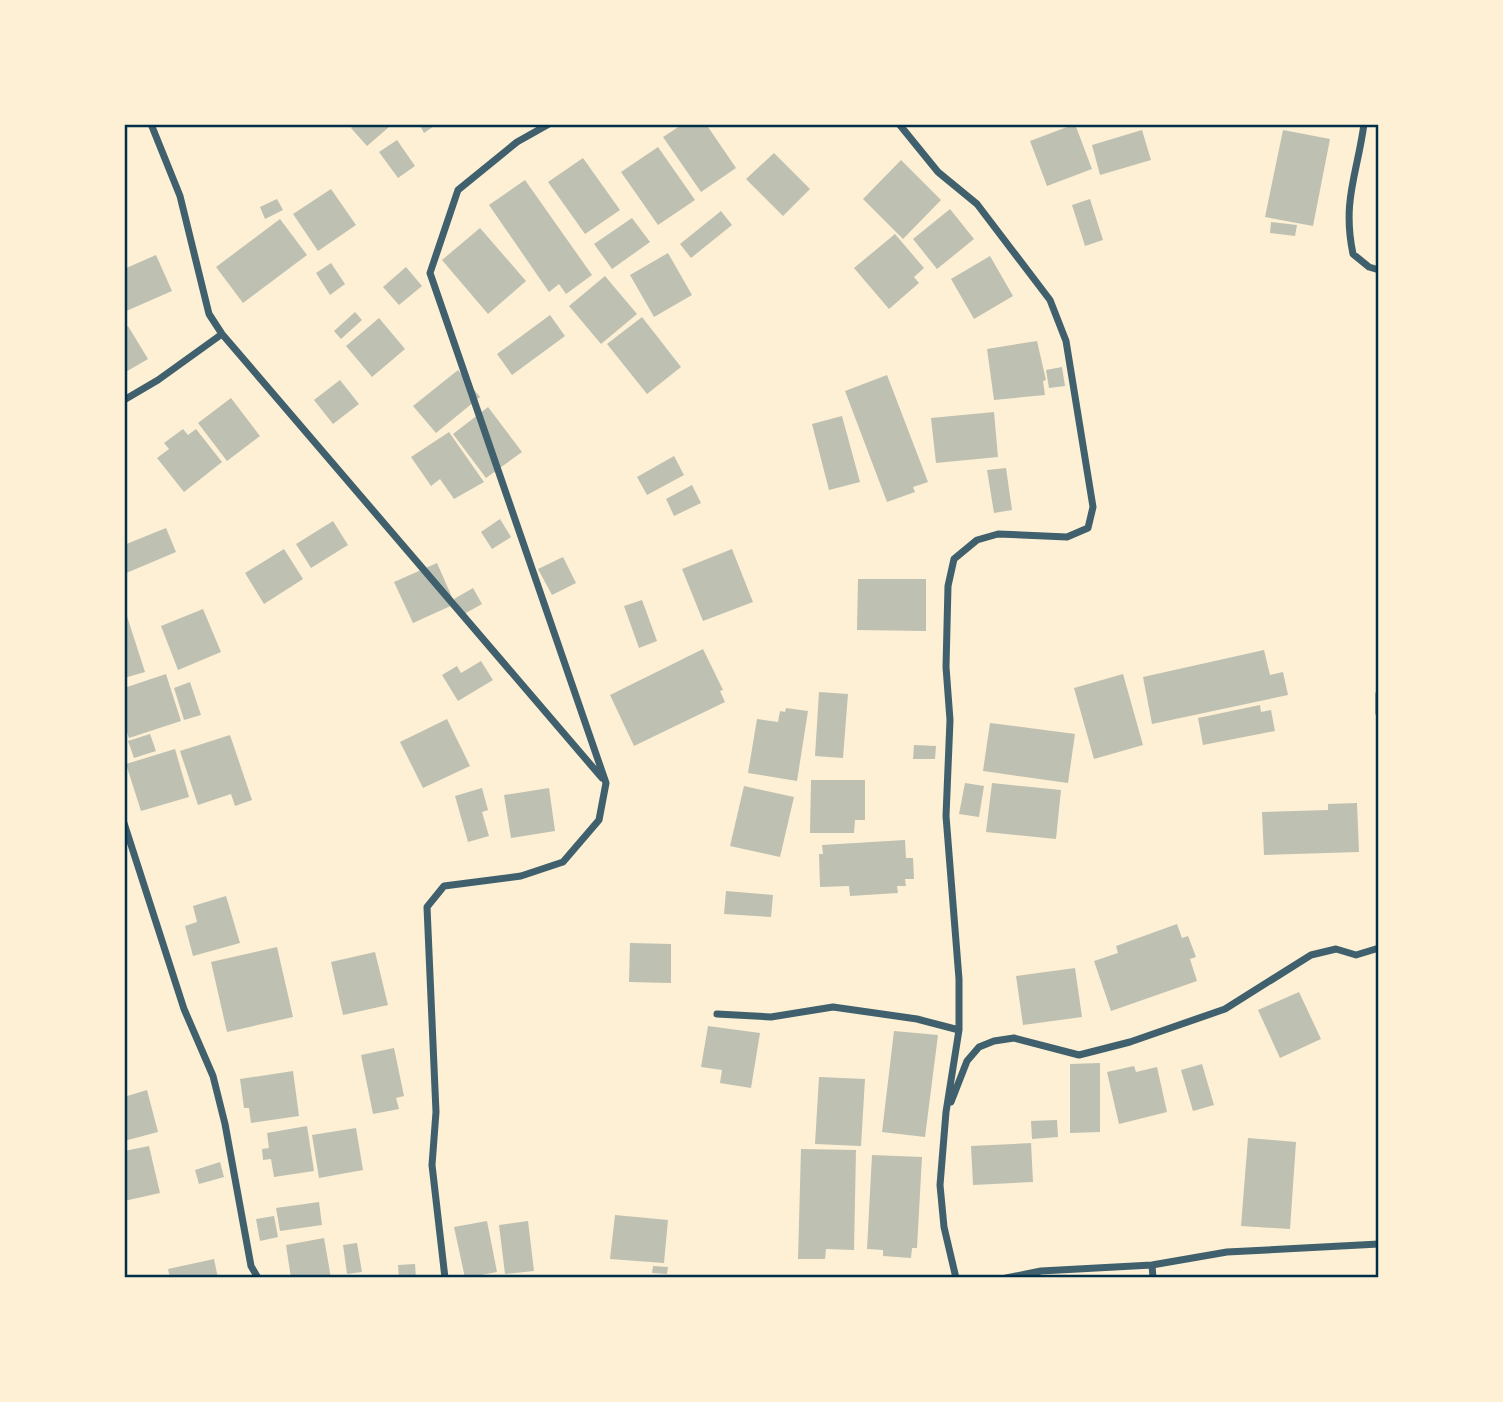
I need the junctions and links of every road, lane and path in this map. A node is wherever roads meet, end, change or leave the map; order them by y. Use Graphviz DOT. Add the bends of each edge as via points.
graph roads {
  1 [pos="151,124"];
  2 [pos="549,124"];
  3 [pos="899,124"];
  4 [pos="1364,124"];
  5 [pos="1379,270"];
  6 [pos="222,334"];
  7 [pos="124,400"];
  8 [pos="1379,694"];
  9 [pos="1379,713"];
  10 [pos="606,783"];
  11 [pos="124,823"];
  12 [pos="1379,948"];
  13 [pos="718,1014"];
  14 [pos="959,1030"];
  15 [pos="946,1112"];
  16 [pos="1379,1244"];
  17 [pos="1152,1265"];
  18 [pos="257,1278"];
  19 [pos="445,1278"];
  20 [pos="956,1278"];
  21 [pos="1006,1278"];
  22 [pos="1153,1278"];
  1 -- 6 [label="street" via="180,196 209,314"];
  2 -- 10 [label="street" via="517,142 458,190 430,273"];
  3 -- 14 [label="street" via="938,172 977,204 1050,300 1066,341 1093,507 1088,527 1067,537 998,534 977,540 954,559 947,599 950,720 946,816"];
  4 -- 5 [label="street" via="1348,198 1347,229 1353,254"];
  6 -- 7 [label="street"];
  6 -- 10 [label="street"];
  8 -- 9 [label="street"];
  10 -- 19 [label="street" via="599,820 563,862 521,876 444,886 427,908 436,1112 432,1165"];
  11 -- 18 [label="street" via="180,997 213,1076"];
  12 -- 15 [label="street" via="1356,955 1335,949 1311,955 1225,1009 1079,1055 1014,1038 979,1046 967,1061"];
  13 -- 14 [label="street" via="771,1017 833,1007"];
  14 -- 15 [label="street"];
  15 -- 20 [label="street" via="940,1185"];
  16 -- 17 [label="street" via="1227,1252"];
  17 -- 21 [label="street" via="1041,1271"];
  17 -- 22 [label="street"];
}
